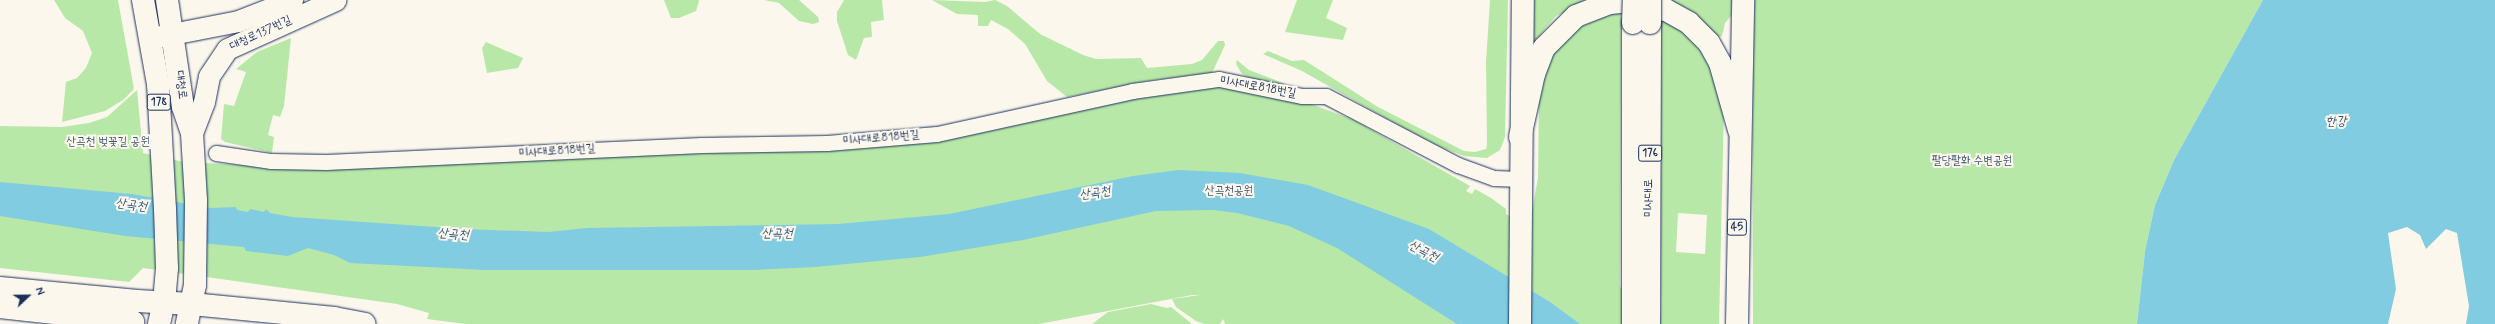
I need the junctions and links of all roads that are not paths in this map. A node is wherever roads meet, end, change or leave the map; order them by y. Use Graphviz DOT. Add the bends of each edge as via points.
graph roads {
  1 [pos="143,0"];
  2 [pos="167,0"];
  3 [pos="292,0"];
  4 [pos="335,0"];
  5 [pos="1523,0"];
  6 [pos="1634,0"];
  7 [pos="1650,0"];
  8 [pos="1743,0"];
  9 [pos="1642,23"];
  10 [pos="172,34"];
  11 [pos="150,39"];
  12 [pos="1739,130"];
  13 [pos="192,133"];
  14 [pos="1520,137"];
  15 [pos="216,153"];
  16 [pos="1520,179"];
  17 [pos="1642,279"];
  18 [pos="0,288"];
  19 [pos="164,302"];
  20 [pos="0,307"];
  21 [pos="189,314"];
  22 [pos="133,322"];
  23 [pos="159,324"];
  24 [pos="364,324"];
  25 [pos="1520,324"];
  26 [pos="1633,324"];
  27 [pos="1649,324"];
  28 [pos="1737,324"];
  1 -- 11 [label="main road, 대청로 / 178"];
  2 -- 10 [label="main road, 대청로 / 178"];
  3 -- 10 [label="main road, 대청로137번길" via="238,21"];
  4 -- 13 [label="main road, 대청로137번길" via="227,49 209,76 204,102"];
  5 -- 14 [label="main road"];
  6 -- 9 [label="main road, 미사대로 / 176, bridge"];
  7 -- 9 [label="main road, 미사대로 / 176, bridge"];
  8 -- 12 [label="main road"];
  9 -- 17 [label="main road, 미사대로 / 176"];
  10 -- 11 [label="main road, 대청로137번길"];
  10 -- 13 [label="main road, 대청로 / 178" via="183,107"];
  11 -- 19 [label="main road, 대청로 / 178" via="158,84 166,268"];
  12 -- 14 [label="main road, 45" via="1720,63 1708,43 1689,23 1666,10 1634,1 1610,3 1576,16 1544,48 1534,74"];
  12 -- 28 [label="main road, 45"];
  13 -- 21 [label="main road, 대청로 / 178" via="195,264"];
  14 -- 16 [label="main road, 45"];
  15 -- 16 [label="street, 미사대로818번길" via="271,161 326,162 702,145 827,143 937,134 1132,91 1218,79 1302,96 1326,96 1458,165 1494,178"];
  16 -- 25 [label="main road, 45"];
  17 -- 26 [label="main road, 미사대로 / 176"];
  17 -- 27 [label="main road, 미사대로 / 176"];
  18 -- 19 [label="main road"];
  19 -- 21 [label="main road"];
  19 -- 23 [label="main road, 178"];
  20 -- 22 [label="main road"];
  21 -- 24 [label="main road" via="334,318"];
}
